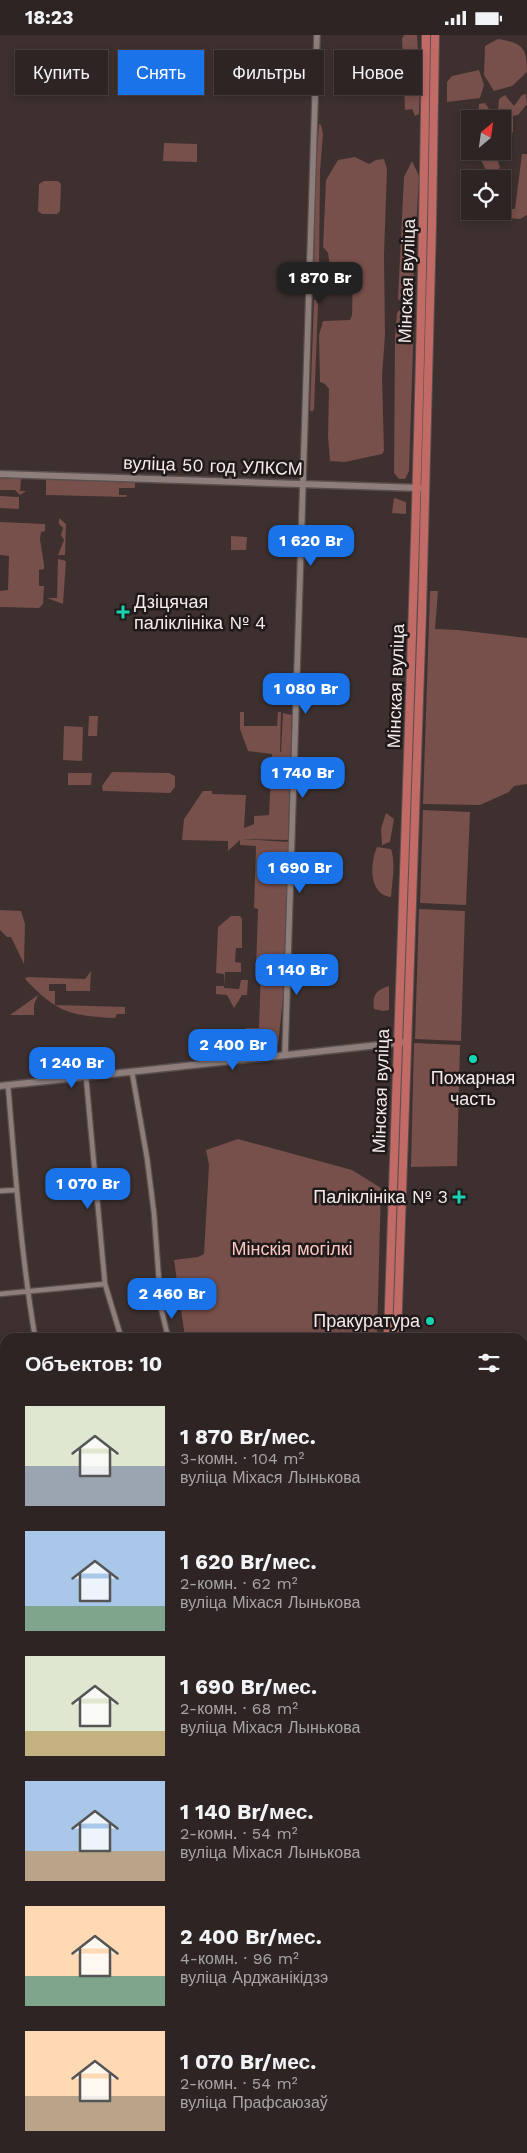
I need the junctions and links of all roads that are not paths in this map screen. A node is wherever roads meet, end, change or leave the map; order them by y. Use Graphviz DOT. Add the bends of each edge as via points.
graph roads {
  1 [pos="317,35"];
  2 [pos="426,35"];
  3 [pos="435,35"];
  4 [pos="0,474"];
  5 [pos="303,484"];
  6 [pos="420,488"];
  7 [pos="402,1042"];
  8 [pos="285,1054"];
  9 [pos="132,1071"];
  10 [pos="86,1077"];
  11 [pos="8,1085"];
  12 [pos="0,1086"];
  13 [pos="16,1190"];
  14 [pos="0,1191"];
  15 [pos="106,1284"];
  16 [pos="27,1292"];
  17 [pos="0,1295"];
  18 [pos="34,1333"];
  19 [pos="120,1333"];
  20 [pos="167,1333"];
  21 [pos="388,1333"];
  22 [pos="397,1333"];
  1 -- 5 [label="street"];
  2 -- 6 [label="main road, Мінская вуліца"];
  3 -- 6 [label="main road, Мінская вуліца" via="432,225"];
  4 -- 5 [label="main road, вуліца 50 год УЛКСМ"];
  5 -- 6 [label="main road, вуліца 50 год УЛКСМ"];
  5 -- 8 [label="street"];
  6 -- 7 [label="main road, Мінская вуліца"];
  7 -- 8 [label="main road"];
  7 -- 21 [label="main road, Мінская вуліца"];
  7 -- 22 [label="main road, Мінская вуліца"];
  8 -- 9 [label="main road"];
  9 -- 10 [label="main road"];
  9 -- 20 [label="street" via="148,1158 161,1307"];
  10 -- 11 [label="main road"];
  10 -- 15 [label="street"];
  11 -- 12 [label="main road"];
  11 -- 13 [label="street"];
  13 -- 14 [label="street"];
  13 -- 16 [label="street"];
  15 -- 16 [label="street"];
  15 -- 19 [label="street"];
  16 -- 17 [label="street"];
  16 -- 18 [label="street"];
}
